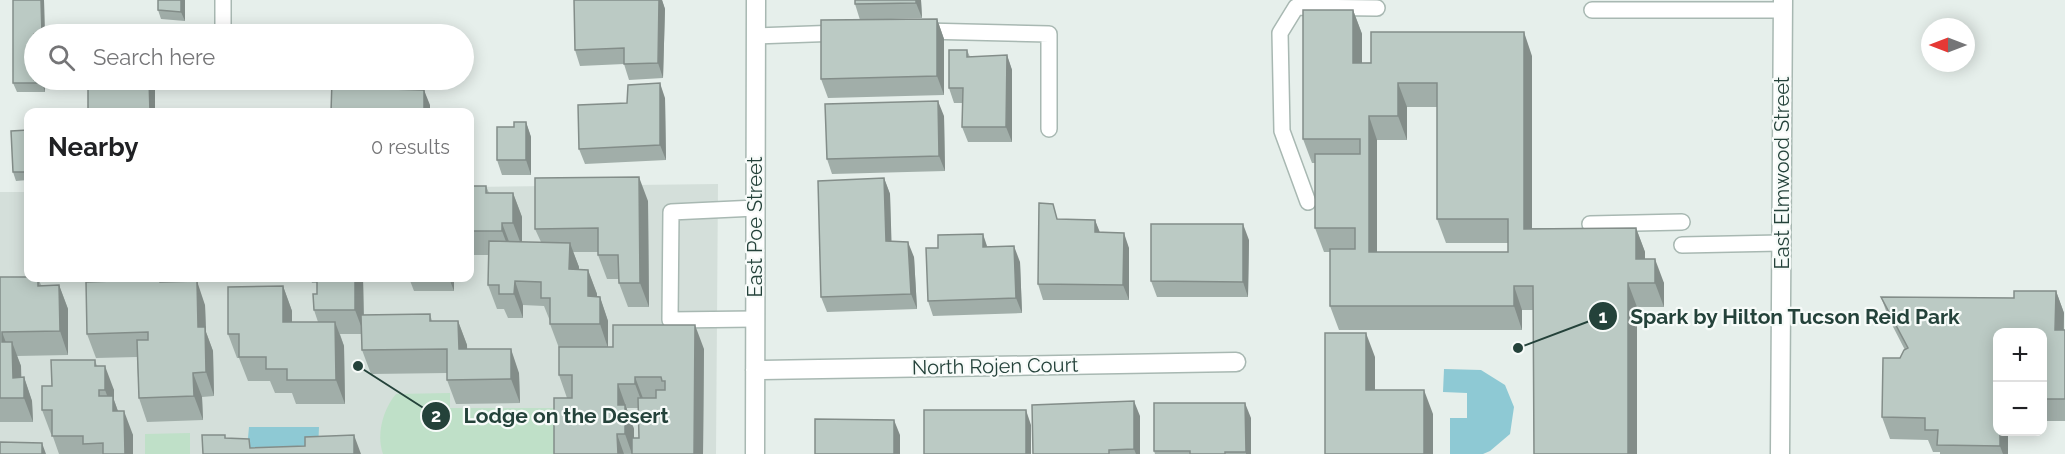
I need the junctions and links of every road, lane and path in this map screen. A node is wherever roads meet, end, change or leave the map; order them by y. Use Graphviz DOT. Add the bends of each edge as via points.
graph roads {
  1 [pos="223,0"];
  2 [pos="756,0"];
  3 [pos="1783,5"];
  4 [pos="1377,8"];
  5 [pos="1592,10"];
  6 [pos="223,24"];
  7 [pos="905,31"];
  8 [pos="859,33"];
  9 [pos="756,36"];
  10 [pos="1049,129"];
  11 [pos="1308,202"];
  12 [pos="756,208"];
  13 [pos="1682,222"];
  14 [pos="1590,224"];
  15 [pos="1782,243"];
  16 [pos="1682,245"];
  17 [pos="755,319"];
  18 [pos="1236,362"];
  19 [pos="755,370"];
  20 [pos="755,454"];
  21 [pos="1780,454"];
  1 -- 6 [label="lane"];
  2 -- 9 [label="street, East Poe Street"];
  3 -- 5 [label="lane"];
  3 -- 15 [label="street, East Elmwood Street"];
  4 -- 11 [label="lane" via="1296,7 1280,33 1282,131"];
  7 -- 10 [label="lane" via="1049,34"];
  8 -- 9 [label="lane"];
  9 -- 12 [label="street, East Poe Street"];
  12 -- 17 [label="street, East Poe Street"];
  12 -- 17 [label="lane" via="671,212 670,320"];
  13 -- 14 [label="lane"];
  15 -- 16 [label="lane"];
  15 -- 21 [label="street, East Elmwood Street"];
  17 -- 19 [label="street, East Poe Street"];
  18 -- 19 [label="street, North Rojen Court"];
  19 -- 20 [label="street, East Poe Street"];
}
